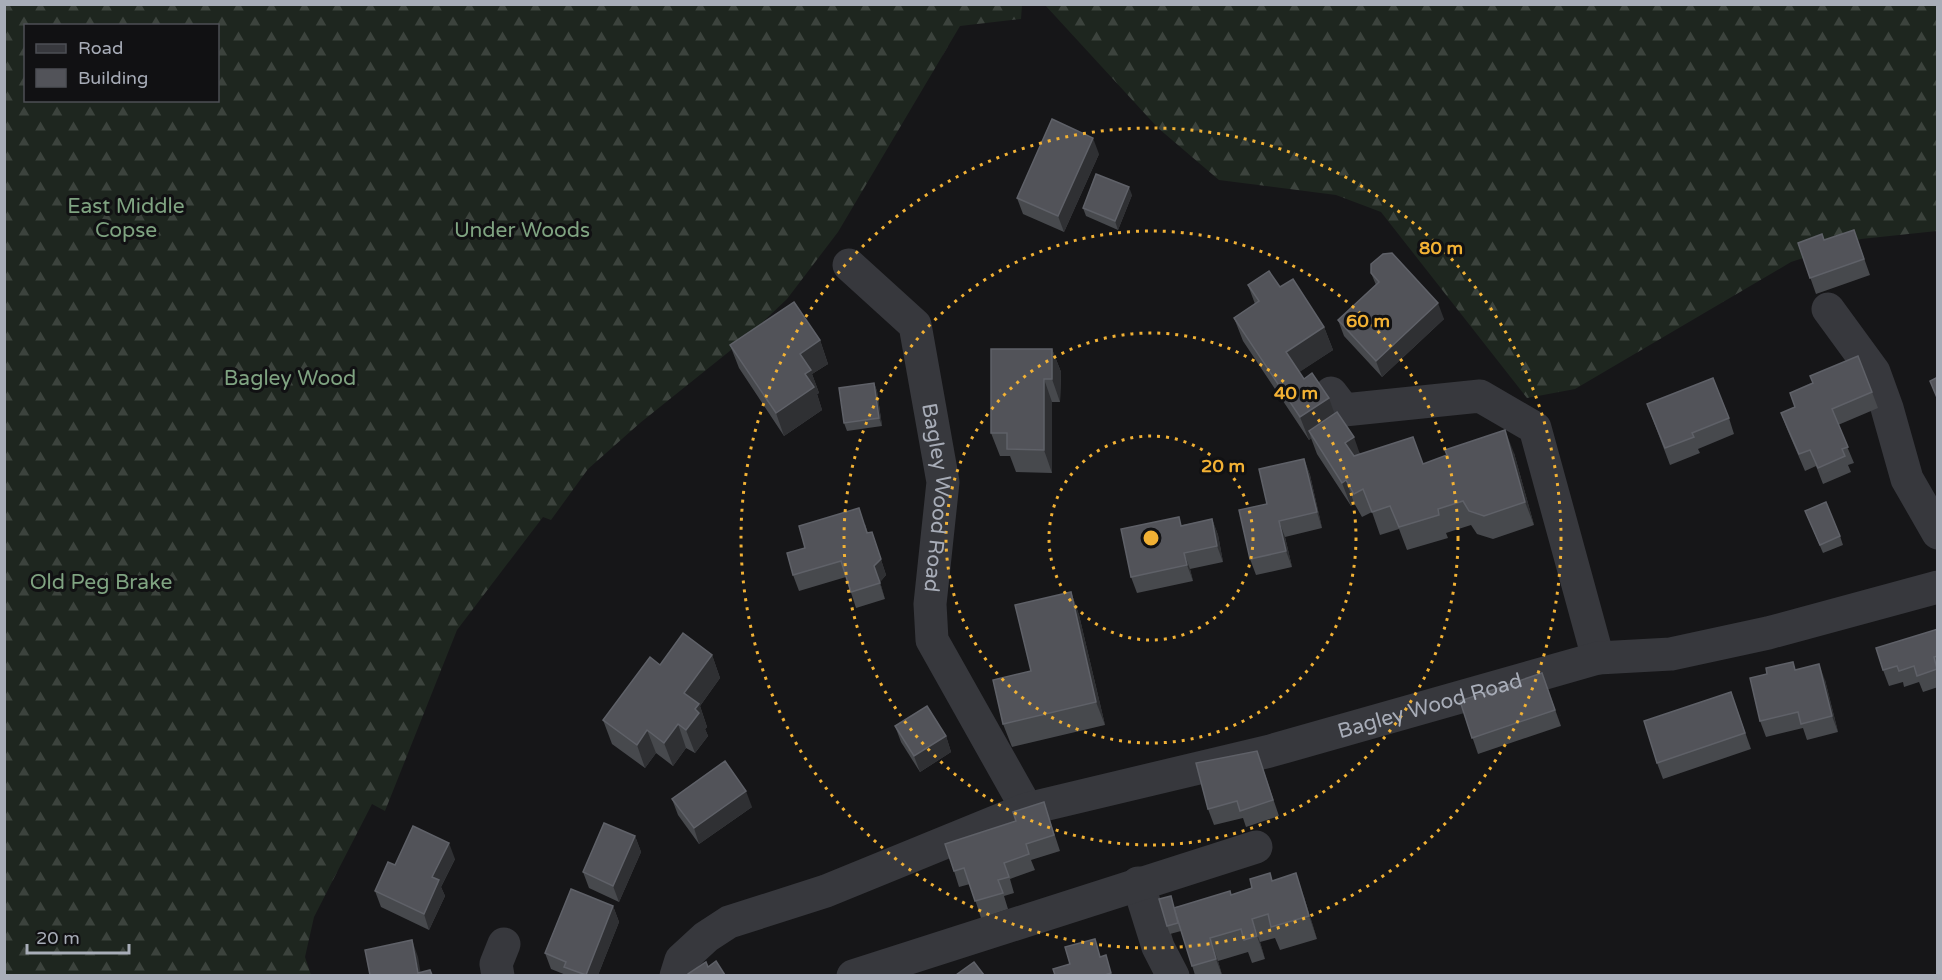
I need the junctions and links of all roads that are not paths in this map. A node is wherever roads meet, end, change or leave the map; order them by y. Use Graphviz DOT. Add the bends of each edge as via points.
graph roads {
  1 [pos="849,265"];
  2 [pos="1828,309"];
  3 [pos="1331,393"];
  4 [pos="1938,533"];
  5 [pos="1938,587"];
  6 [pos="1598,658"];
  7 [pos="1027,809"];
  8 [pos="1256,847"];
  9 [pos="1138,883"];
  10 [pos="676,975"];
  11 [pos="853,975"];
  12 [pos="1173,975"];
  1 -- 7 [label="street, Bagley Wood Road" via="915,325 943,482 930,604 932,640"];
  2 -- 4 [label="street" via="1874,372 1906,479"];
  3 -- 6 [label="street" via="1344,410 1479,396 1535,428"];
  5 -- 6 [label="street, Bagley Wood Road" via="1768,633 1671,654"];
  6 -- 7 [label="street, Bagley Wood Road" via="1281,747"];
  7 -- 10 [label="street, Bagley Wood Road" via="826,891 729,922 681,960"];
  8 -- 9 [label="street"];
  9 -- 11 [label="street"];
  9 -- 12 [label="street" via="1158,947"];
}
